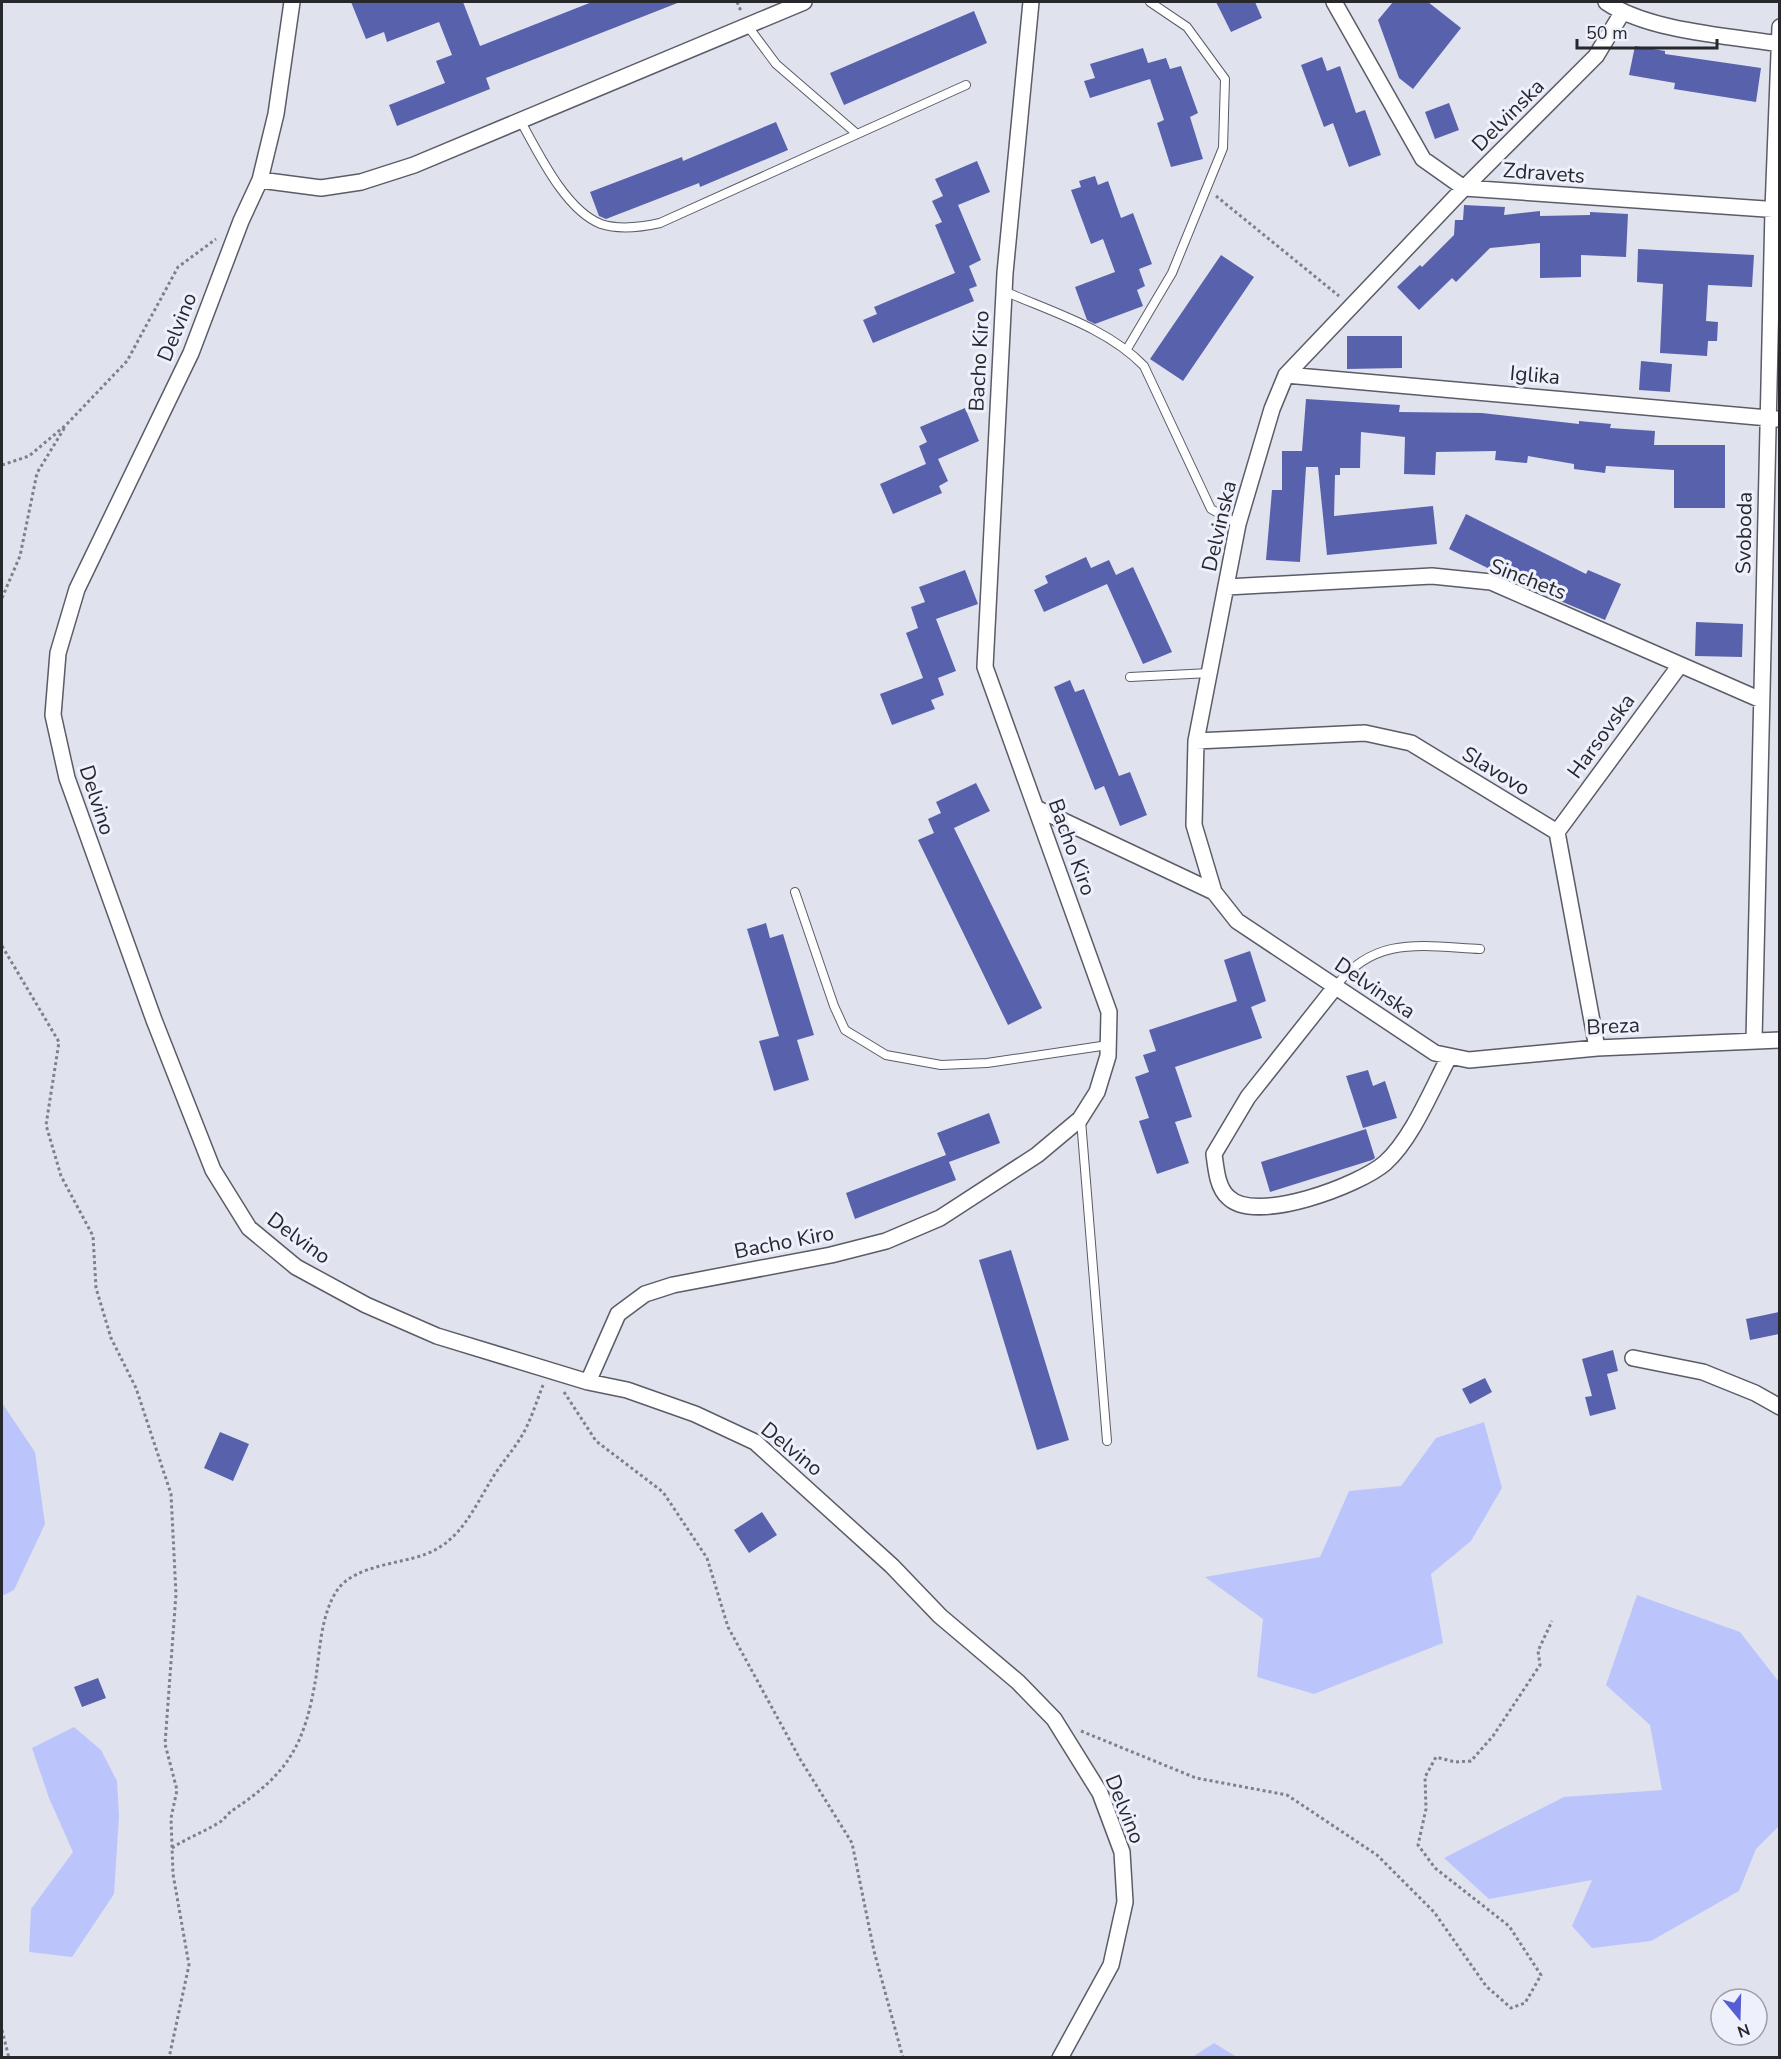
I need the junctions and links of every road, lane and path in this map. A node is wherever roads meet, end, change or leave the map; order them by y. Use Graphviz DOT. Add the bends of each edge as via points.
graph roads {
  1 [pos="292,2"];
  2 [pos="804,2"];
  3 [pos="1031,2"];
  4 [pos="1150,2"];
  5 [pos="1334,2"];
  6 [pos="1606,2"];
  7 [pos="1622,13"];
  8 [pos="747,25"];
  9 [pos="1779,27"];
  10 [pos="1779,44"];
  11 [pos="966,85"];
  12 [pos="520,120"];
  13 [pos="857,134"];
  14 [pos="260,180"];
  15 [pos="1464,188"];
  16 [pos="1206,189"];
  17 [pos="1776,210"];
  18 [pos="241,221"];
  19 [pos="1004,291"];
  20 [pos="1352,306"];
  21 [pos="1127,349"];
  22 [pos="1286,375"];
  23 [pos="1774,418"];
  24 [pos="66,425"];
  25 [pos="2,465"];
  26 [pos="1238,524"];
  27 [pos="1227,587"];
  28 [pos="2,598"];
  29 [pos="1680,665"];
  30 [pos="1210,673"];
  31 [pos="1130,677"];
  32 [pos="1761,700"];
  33 [pos="1196,741"];
  34 [pos="1036,808"];
  35 [pos="1557,832"];
  36 [pos="795,892"];
  37 [pos="1214,892"];
  38 [pos="2,946"];
  39 [pos="1480,949"];
  40 [pos="1336,986"];
  41 [pos="1754,1040"];
  42 [pos="1779,1040"];
  43 [pos="1108,1045"];
  44 [pos="1597,1048"];
  45 [pos="1449,1057"];
  46 [pos="1080,1119"];
  47 [pos="1633,1358"];
  48 [pos="549,1370"];
  49 [pos="588,1382"];
  50 [pos="1779,1407"];
  51 [pos="1107,1441"];
  52 [pos="1552,1621"];
  53 [pos="1054,1719"];
  54 [pos="172,1848"];
  55 [pos="2,2030"];
  56 [pos="9,2058"];
  57 [pos="170,2058"];
  58 [pos="903,2058"];
  59 [pos="1060,2058"];
  1 -- 14 [label="street, Delvino" via="276,114"];
  2 -- 8 [label="street"];
  3 -- 19 [label="street, Bacho Kiro"];
  4 -- 16 [label="lane" via="1187,27 1225,79 1223,148"];
  5 -- 15 [label="street" via="1423,159"];
  6 -- 7 [label="street"];
  7 -- 10 [label="street" via="1654,23"];
  7 -- 15 [label="street, Delvinska" via="1596,56"];
  8 -- 12 [label="street"];
  8 -- 13 [label="lane" via="776,64"];
  9 -- 10 [label="street, Svoboda"];
  10 -- 17 [label="street, Svoboda"];
  11 -- 13 [label="lane"];
  12 -- 13 [label="lane" via="576,207 601,224 638,228 660,223"];
  12 -- 14 [label="street" via="414,165 361,182 321,188"];
  14 -- 18 [label="street, Delvino"];
  15 -- 17 [label="street, Zdravets"];
  15 -- 20 [label="street, Delvinska"];
  16 -- 20 [label="path"];
  16 -- 21 [label="lane" via="1172,273"];
  17 -- 23 [label="street, Svoboda"];
  18 -- 24 [label="path" via="178,267 127,361"];
  18 -- 48 [label="street, Delvino" via="191,352 77,589 58,653 53,715 67,778 184,1101 213,1170 249,1228 296,1267 366,1305 437,1336"];
  19 -- 21 [label="lane"];
  19 -- 34 [label="street, Bacho Kiro" via="985,667"];
  20 -- 22 [label="street, Delvinska"];
  21 -- 26 [label="lane" via="1144,366 1211,508"];
  22 -- 23 [label="street, Iglika"];
  22 -- 26 [label="street, Delvinska"];
  23 -- 32 [label="street, Svoboda"];
  24 -- 25 [label="path" via="29,456"];
  24 -- 28 [label="path" via="37,473 20,556"];
  26 -- 27 [label="street, Delvinska"];
  27 -- 29 [label="street, Sinchets" via="1432,576 1491,582"];
  27 -- 30 [label="street, Delvinska"];
  29 -- 32 [label="street, Sinchets"];
  29 -- 35 [label="street, Harsovska"];
  30 -- 31 [label="lane"];
  30 -- 33 [label="street, Delvinska"];
  32 -- 41 [label="street, Svoboda"];
  33 -- 35 [label="street, Slavovo" via="1365,734 1411,743"];
  33 -- 37 [label="street, Delvinska" via="1194,825"];
  34 -- 37 [label="street"];
  34 -- 43 [label="street, Bacho Kiro" via="1109,1012"];
  35 -- 44 [label="street"];
  36 -- 43 [label="lane" via="845,1030 886,1055 941,1065 987,1064"];
  37 -- 40 [label="street, Delvinska" via="1237,921"];
  38 -- 54 [label="path" via="59,1042 46,1125 61,1176 93,1236 96,1288 111,1338 136,1388 171,1494 176,1594 165,1744 177,1790 171,1818"];
  39 -- 40 [label="lane" via="1421,945 1377,951 1348,970"];
  40 -- 45 [label="street, Delvinska" via="1435,1053"];
  40 -- 45 [label="street" via="1248,1096 1214,1154 1218,1180 1227,1197 1243,1207 1266,1207 1299,1202 1369,1176 1387,1161 1408,1133"];
  41 -- 42 [label="street, Breza"];
  41 -- 44 [label="street, Breza"];
  43 -- 46 [label="street, Bacho Kiro" via="1097,1092"];
  44 -- 45 [label="street, Breza" via="1469,1060"];
  46 -- 49 [label="street, Bacho Kiro" via="1037,1155 940,1218 886,1240 645,1294 618,1314"];
  46 -- 51 [label="lane"];
  47 -- 50 [label="street" via="1703,1372"];
  48 -- 49 [label="street, Delvino"];
  48 -- 54 [label="path" via="524,1431 468,1521 427,1554 363,1574 346,1581 338,1590 328,1609 299,1744 289,1762 222,1821"];
  48 -- 58 [label="path" via="596,1441 663,1492 707,1558 728,1627 800,1759 852,1843 874,1951"];
  49 -- 53 [label="street, Delvino" via="627,1390 695,1414 755,1442"];
  52 -- 53 [label="path" via="1538,1652 1540,1665 1492,1736 1471,1761 1436,1757 1425,1777 1426,1809 1418,1845 1435,1868 1509,1926 1541,1975 1525,2003 1511,2008 1486,1986 1434,1912 1377,1855 1287,1795 1196,1778"];
  53 -- 59 [label="street, Delvino" via="1100,1793 1122,1852 1125,1902 1111,1965"];
  54 -- 57 [label="path" via="172,1874 189,1965"];
  55 -- 56 [label="path"];
}
